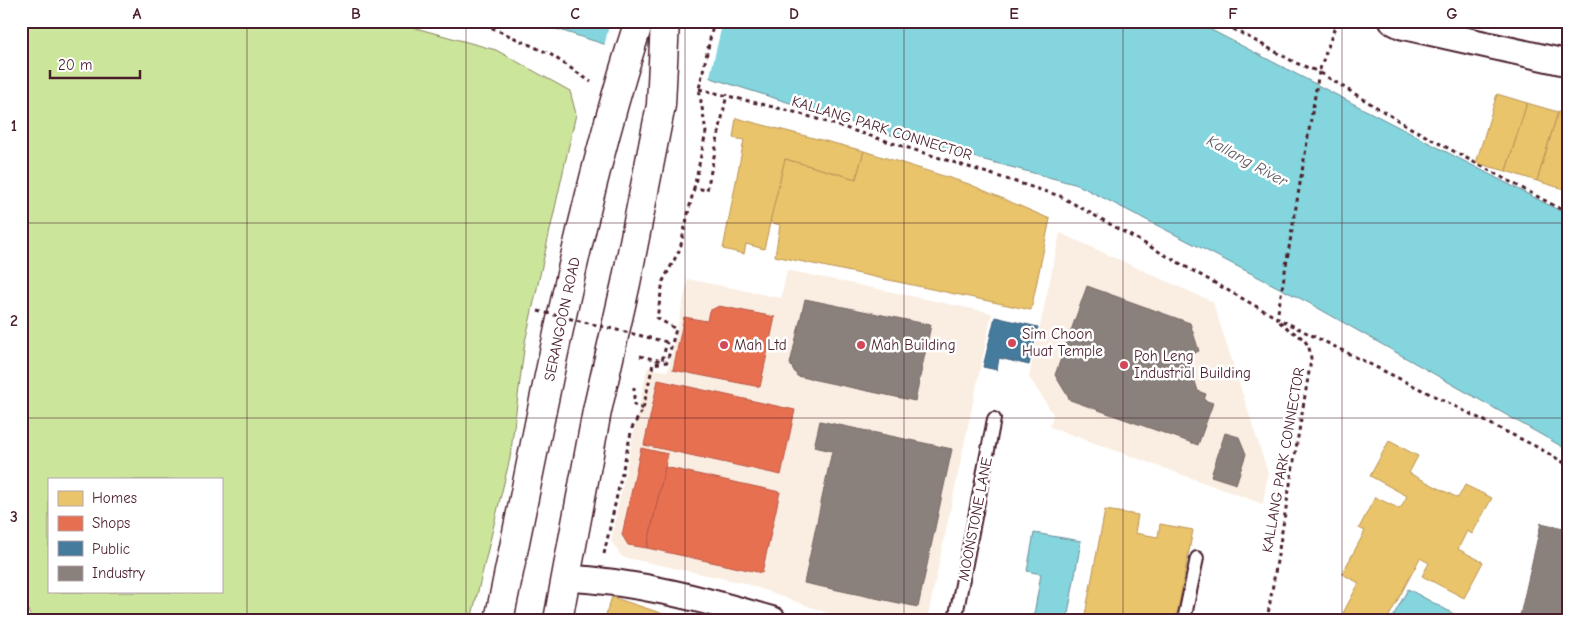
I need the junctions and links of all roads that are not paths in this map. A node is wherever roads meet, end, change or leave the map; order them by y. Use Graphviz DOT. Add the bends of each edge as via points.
graph roads {
  1 [pos="639,21"];
  2 [pos="666,21"];
  3 [pos="1392,21"];
  4 [pos="1568,63"];
  5 [pos="994,419"];
  6 [pos="1197,558"];
  7 [pos="566,578"];
  8 [pos="724,613"];
  9 [pos="499,620"];
  10 [pos="558,620"];
  11 [pos="773,620"];
  12 [pos="955,620"];
  13 [pos="1184,620"];
  1 -- 9 [label="main road, SERANGOON ROAD" via="605,89 576,256"];
  2 -- 7 [label="main road" via="661,105 597,410"];
  3 -- 4 [label="street" via="1402,26"];
  5 -- 12 [label="lane, MOONSTONE LANE"];
  6 -- 13 [label="lane"];
  7 -- 8 [label="street" via="600,580"];
  7 -- 10 [label="main road"];
  8 -- 11 [label="street"];
}
